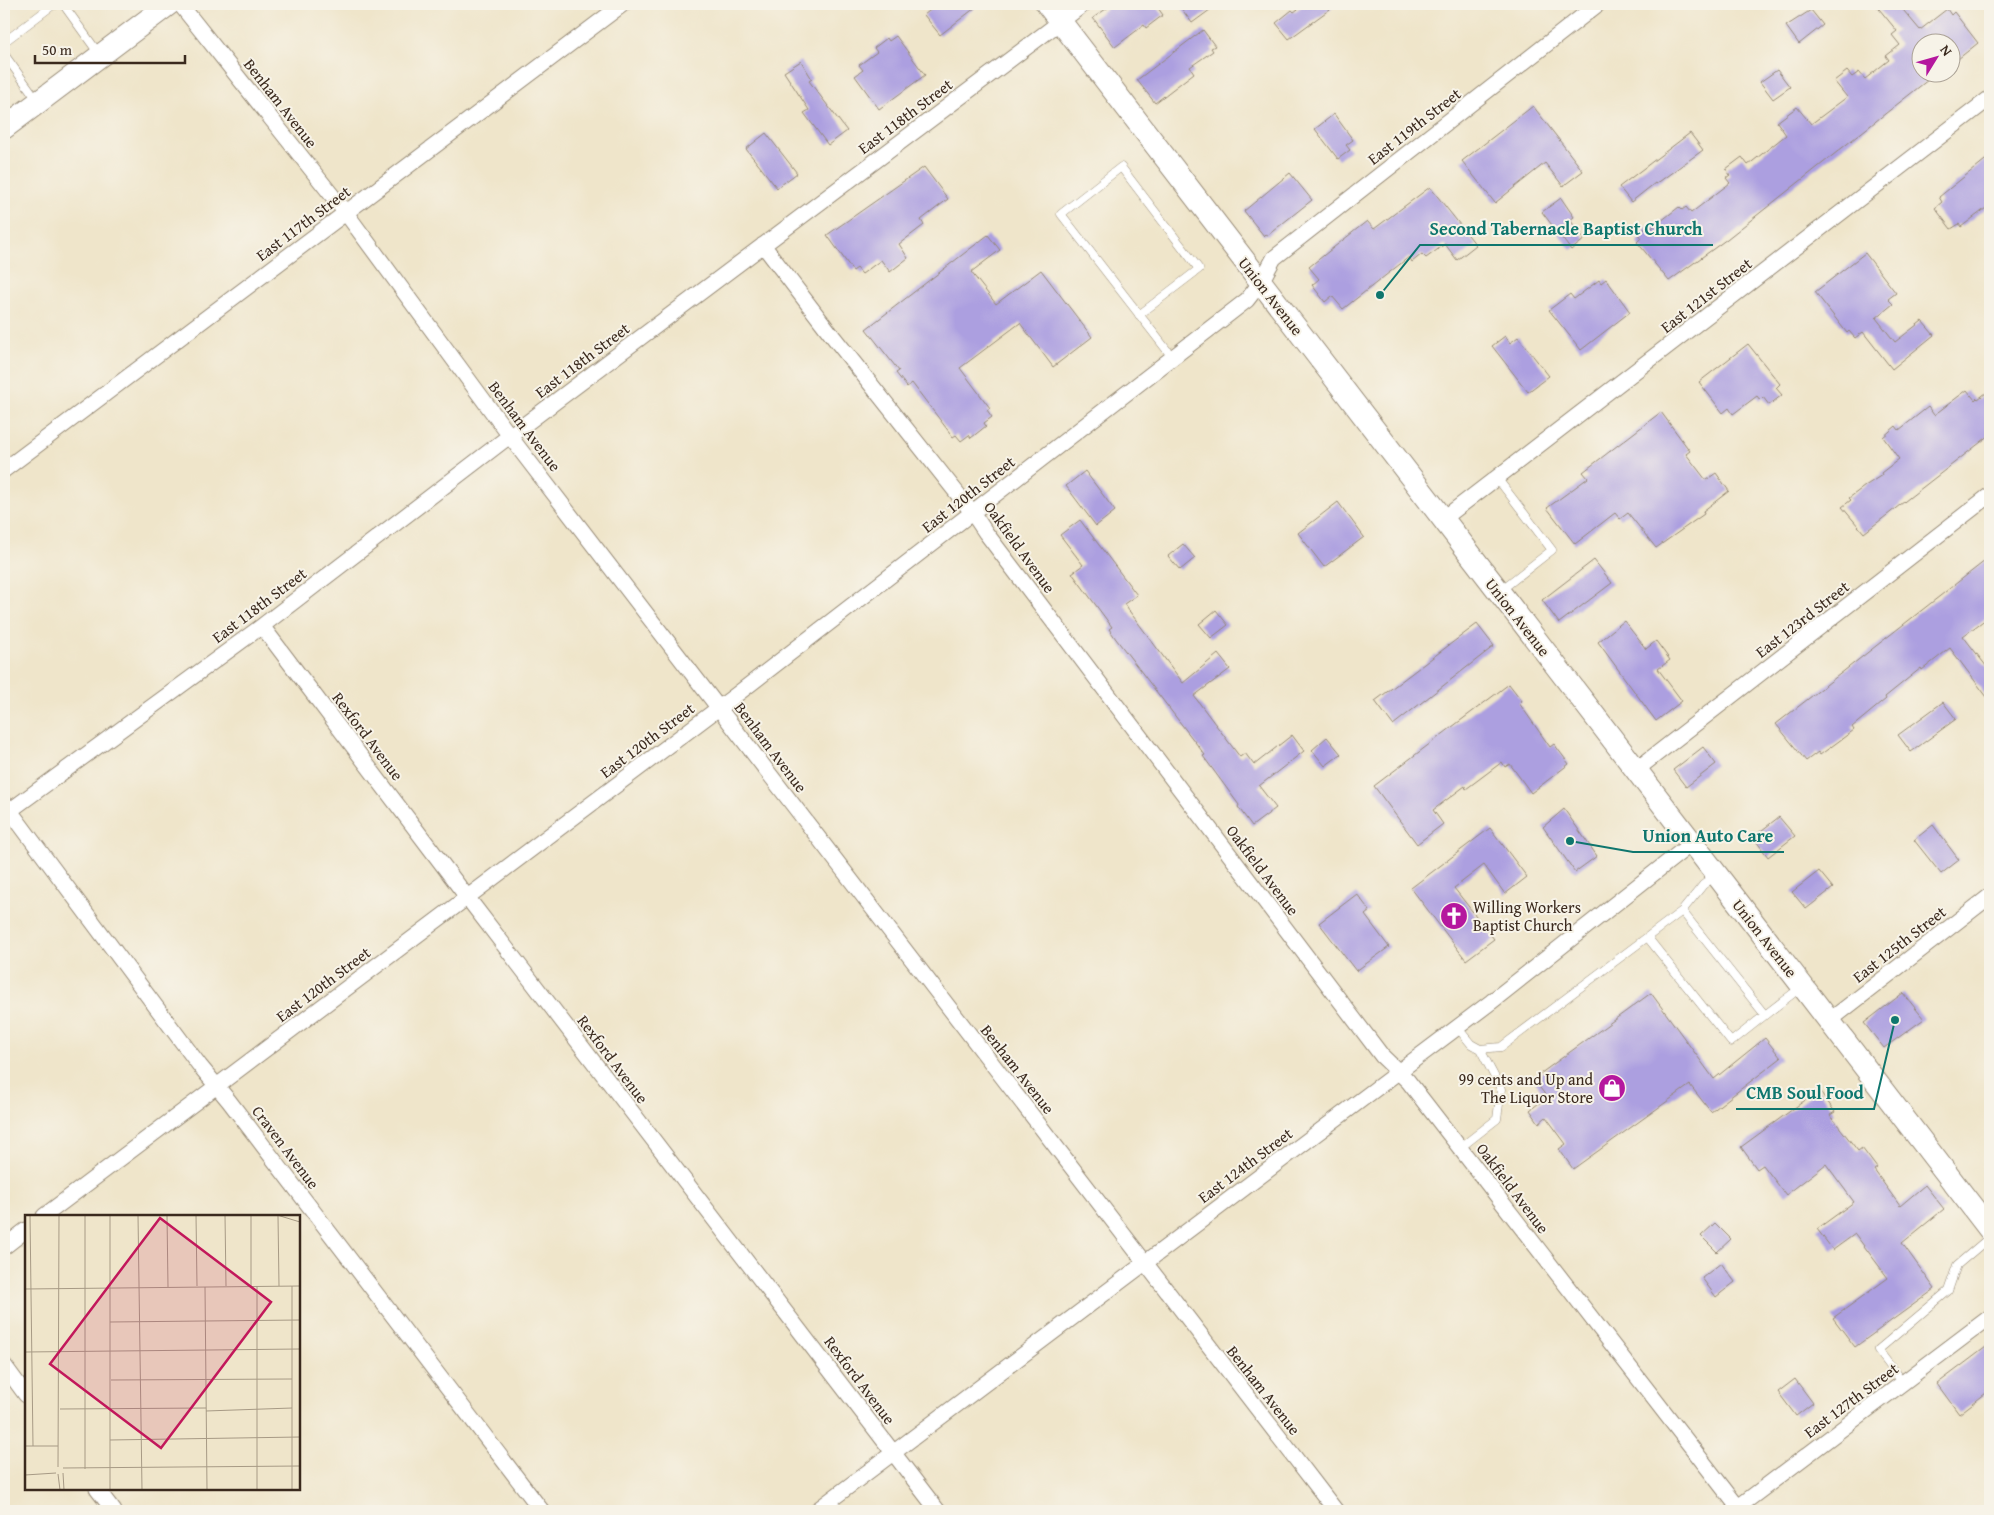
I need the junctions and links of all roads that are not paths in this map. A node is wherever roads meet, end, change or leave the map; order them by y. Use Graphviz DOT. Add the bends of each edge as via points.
graph roads {
  1 [pos="169,4"];
  2 [pos="180,4"];
  3 [pos="623,4"];
  4 [pos="1047,4"];
  5 [pos="1084,4"];
  6 [pos="1598,4"];
  7 [pos="1060,21"];
  8 [pos="4,42"];
  9 [pos="4,54"];
  10 [pos="100,55"];
  11 [pos="1990,98"];
  12 [pos="39,102"];
  13 [pos="4,128"];
  14 [pos="346,213"];
  15 [pos="763,245"];
  16 [pos="1261,282"];
  17 [pos="1139,316"];
  18 [pos="1173,358"];
  19 [pos="510,436"];
  20 [pos="4,470"];
  21 [pos="1497,478"];
  22 [pos="1990,495"];
  23 [pos="972,512"];
  24 [pos="1443,519"];
  25 [pos="1499,592"];
  26 [pos="262,626"];
  27 [pos="719,708"];
  28 [pos="1636,770"];
  29 [pos="6,809"];
  30 [pos="1692,843"];
  31 [pos="1717,875"];
  32 [pos="1990,896"];
  33 [pos="467,898"];
  34 [pos="1682,911"];
  35 [pos="1648,938"];
  36 [pos="1803,986"];
  37 [pos="1765,1015"];
  38 [pos="1829,1021"];
  39 [pos="1458,1027"];
  40 [pos="1480,1049"];
  41 [pos="1398,1071"];
  42 [pos="217,1086"];
  43 [pos="1460,1148"];
  44 [pos="45,1215"];
  45 [pos="1990,1230"];
  46 [pos="25,1231"];
  47 [pos="1990,1237"];
  48 [pos="4,1247"];
  49 [pos="1144,1262"];
  50 [pos="1990,1317"];
  51 [pos="4,1365"];
  52 [pos="1903,1383"];
  53 [pos="25,1394"];
  54 [pos="893,1452"];
  55 [pos="98,1490"];
  56 [pos="1737,1510"];
  57 [pos="114,1511"];
  58 [pos="542,1511"];
  59 [pos="816,1511"];
  60 [pos="938,1511"];
  61 [pos="1336,1511"];
  1 -- 10 [label="main road"];
  2 -- 14 [label="street, Benham Avenue"];
  3 -- 14 [label="street, East 117th Street"];
  4 -- 7 [label="main road, Union Avenue"];
  5 -- 7 [label="street, East 118th Street"];
  6 -- 16 [label="street, East 119th Street" via="1274,258"];
  7 -- 15 [label="street, East 118th Street"];
  7 -- 16 [label="main road, Union Avenue"];
  8 -- 10 [label="lane" via="53,5 63,4"];
  9 -- 12 [label="lane"];
  10 -- 12 [label="main road"];
  11 -- 21 [label="street, East 121st Street"];
  12 -- 13 [label="main road"];
  14 -- 19 [label="street, Benham Avenue"];
  14 -- 20 [label="street, East 117th Street"];
  15 -- 19 [label="street, East 118th Street"];
  15 -- 23 [label="street, Oakfield Avenue"];
  16 -- 18 [label="street, East 120th Street" via="1247,300"];
  16 -- 24 [label="main road, Union Avenue"];
  17 -- 17 [label="lane" via="1061,214 1121,167 1199,269"];
  17 -- 18 [label="lane"];
  18 -- 23 [label="street, East 120th Street"];
  19 -- 26 [label="street, East 118th Street"];
  19 -- 27 [label="street, Benham Avenue"];
  21 -- 24 [label="street, East 121st Street"];
  21 -- 25 [label="lane" via="1552,550"];
  22 -- 28 [label="street, East 123rd Street"];
  23 -- 27 [label="street, East 120th Street"];
  23 -- 41 [label="street, Oakfield Avenue" via="1382,1056"];
  24 -- 25 [label="main road, Union Avenue"];
  25 -- 28 [label="main road, Union Avenue"];
  26 -- 29 [label="street, East 118th Street"];
  26 -- 33 [label="street, Rexford Avenue"];
  27 -- 33 [label="street, East 120th Street"];
  27 -- 49 [label="street, Benham Avenue"];
  28 -- 30 [label="main road, Union Avenue"];
  29 -- 42 [label="street, Craven Avenue"];
  30 -- 31 [label="main road, Union Avenue"];
  30 -- 39 [label="street, East 124th Street"];
  31 -- 34 [label="lane" via="1703,885"];
  31 -- 36 [label="main road, Union Avenue"];
  32 -- 38 [label="street, East 125th Street"];
  33 -- 42 [label="street, East 120th Street"];
  33 -- 54 [label="street, Rexford Avenue"];
  34 -- 35 [label="lane"];
  34 -- 37 [label="lane"];
  35 -- 37 [label="lane" via="1731,1042"];
  35 -- 40 [label="lane" via="1501,1047"];
  36 -- 37 [label="lane"];
  36 -- 38 [label="main road, Union Avenue"];
  38 -- 45 [label="main road, Union Avenue"];
  39 -- 40 [label="lane"];
  39 -- 41 [label="street, East 124th Street"];
  40 -- 43 [label="lane" via="1502,1089 1497,1119"];
  41 -- 43 [label="street, Oakfield Avenue"];
  41 -- 49 [label="street, East 124th Street"];
  42 -- 44 [label="street, East 120th Street"];
  42 -- 58 [label="street, Craven Avenue"];
  43 -- 56 [label="street, Oakfield Avenue"];
  46 -- 48 [label="street"];
  47 -- 52 [label="lane" via="1957,1265 1948,1291 1878,1350"];
  49 -- 54 [label="street, East 124th Street"];
  49 -- 61 [label="street, Benham Avenue"];
  50 -- 52 [label="street, East 127th Street"];
  51 -- 53 [label="street"];
  52 -- 56 [label="street, East 127th Street"];
  54 -- 59 [label="street, East 124th Street"];
  54 -- 60 [label="street, Rexford Avenue"];
  55 -- 57 [label="street"];
}
